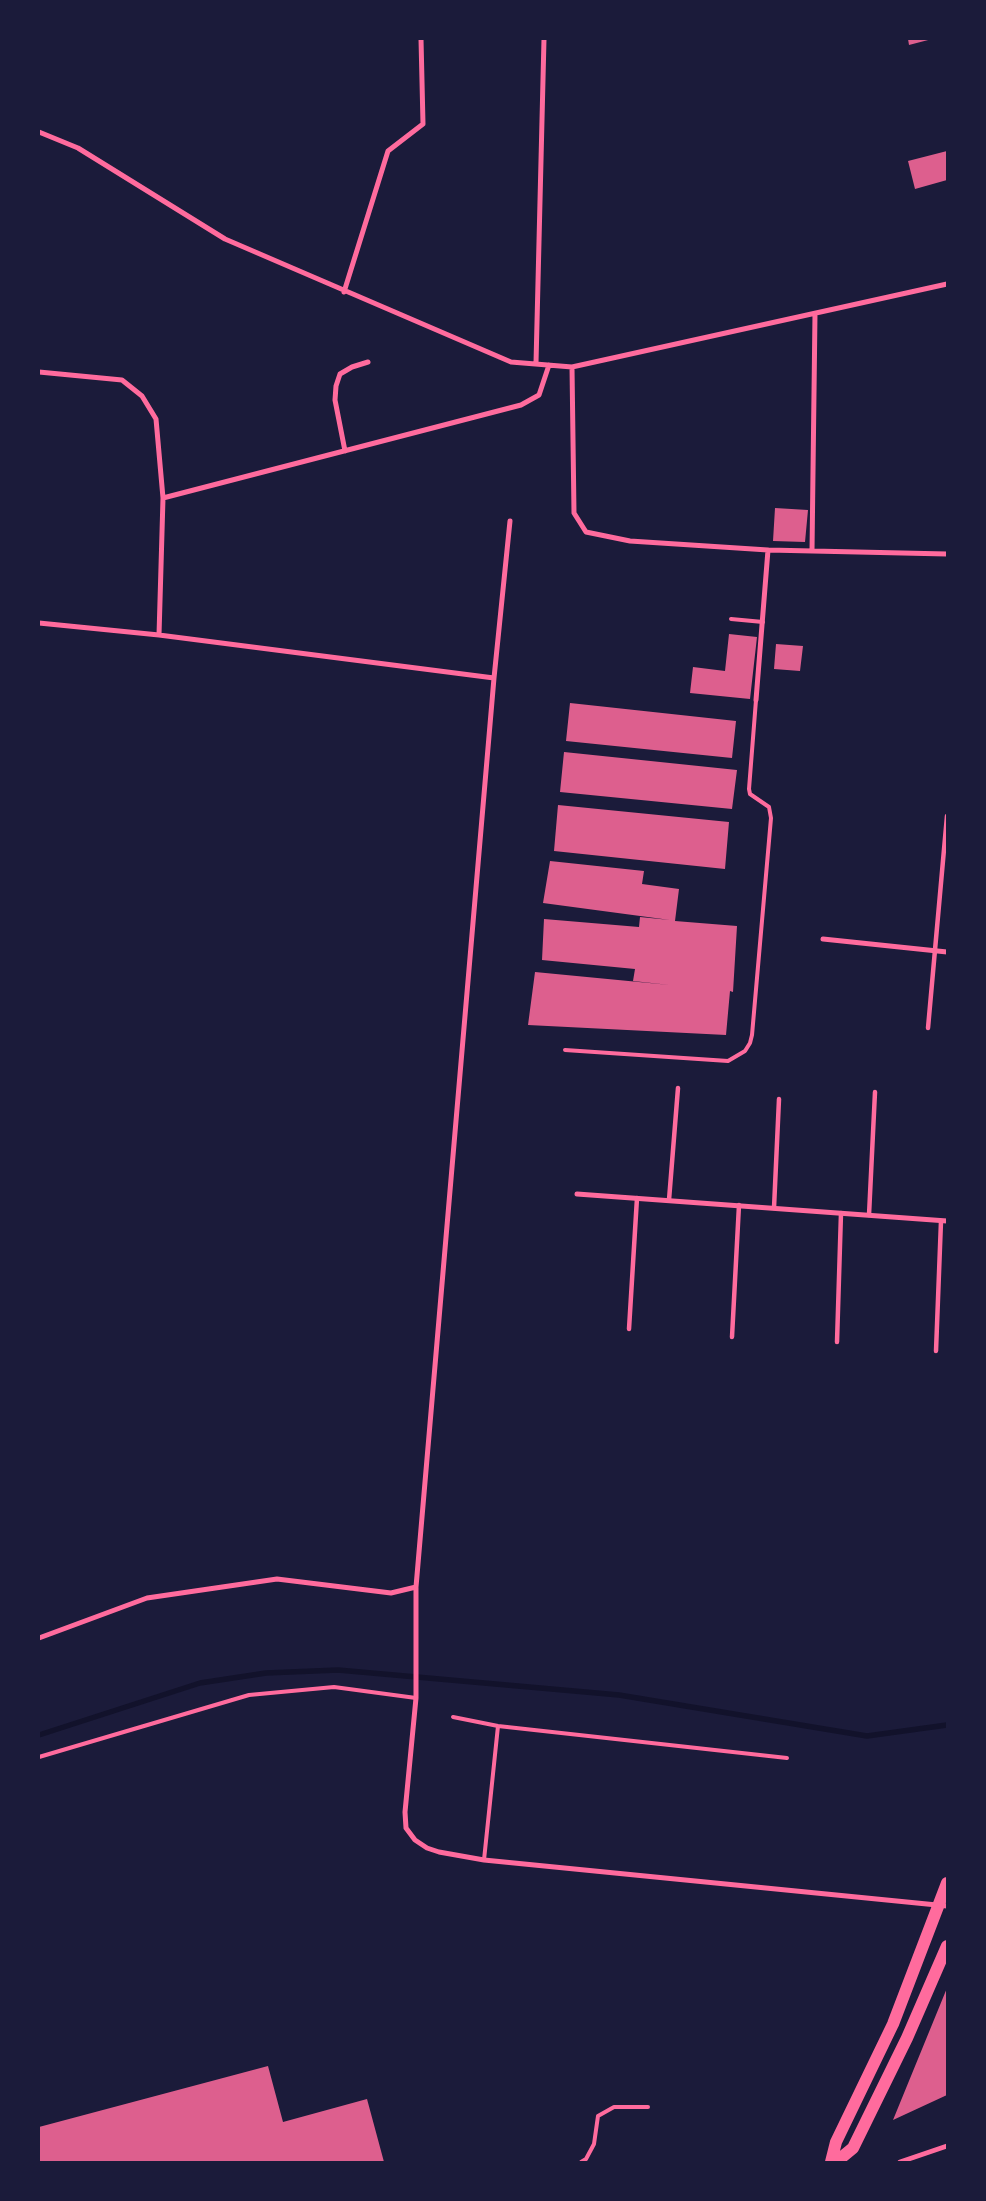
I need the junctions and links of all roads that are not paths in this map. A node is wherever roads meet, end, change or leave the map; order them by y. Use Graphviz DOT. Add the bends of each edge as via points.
graph roads {
  1 [pos="421,39"];
  2 [pos="544,39"];
  3 [pos="39,132"];
  4 [pos="947,284"];
  5 [pos="344,292"];
  6 [pos="815,314"];
  7 [pos="368,362"];
  8 [pos="536,363"];
  9 [pos="549,364"];
  10 [pos="572,367"];
  11 [pos="39,372"];
  12 [pos="345,451"];
  13 [pos="163,498"];
  14 [pos="510,521"];
  15 [pos="768,550"];
  16 [pos="812,551"];
  17 [pos="947,554"];
  18 [pos="731,619"];
  19 [pos="763,622"];
  20 [pos="39,623"];
  21 [pos="159,635"];
  22 [pos="494,678"];
  23 [pos="756,700"];
  24 [pos="947,816"];
  25 [pos="823,940"];
  26 [pos="934,951"];
  27 [pos="947,952"];
  28 [pos="928,1028"];
  29 [pos="565,1050"];
  30 [pos="678,1088"];
  31 [pos="876,1092"];
  32 [pos="779,1099"];
  33 [pos="577,1194"];
  34 [pos="637,1198"];
  35 [pos="669,1200"];
  36 [pos="738,1205"];
  37 [pos="774,1208"];
  38 [pos="841,1213"];
  39 [pos="869,1215"];
  40 [pos="941,1221"];
  41 [pos="947,1221"];
  42 [pos="629,1329"];
  43 [pos="732,1337"];
  44 [pos="837,1342"];
  45 [pos="936,1351"];
  46 [pos="416,1587"];
  47 [pos="39,1638"];
  48 [pos="416,1698"];
  49 [pos="454,1717"];
  50 [pos="498,1726"];
  51 [pos="39,1757"];
  52 [pos="787,1758"];
  53 [pos="484,1860"];
  54 [pos="947,1883"];
  55 [pos="943,1905"];
  56 [pos="947,1946"];
  57 [pos="648,2107"];
  58 [pos="947,2146"];
  59 [pos="581,2162"];
  60 [pos="831,2162"];
  61 [pos="836,2162"];
  62 [pos="900,2162"];
  1 -- 5 [label="street" via="423,124 388,150"];
  2 -- 8 [label="street"];
  3 -- 5 [label="street" via="78,148 225,239"];
  4 -- 6 [label="street"];
  5 -- 8 [label="street" via="510,362"];
  6 -- 10 [label="street"];
  6 -- 16 [label="street"];
  7 -- 12 [label="street" via="340,374 336,386 335,400"];
  8 -- 9 [label="street"];
  9 -- 10 [label="street"];
  9 -- 12 [label="street" via="539,395 521,405"];
  10 -- 15 [label="street" via="574,514 586,532 630,541"];
  11 -- 13 [label="street" via="122,380 142,396 156,419"];
  12 -- 13 [label="street"];
  13 -- 21 [label="street"];
  14 -- 22 [label="street"];
  15 -- 16 [label="street"];
  15 -- 19 [label="street"];
  16 -- 17 [label="street"];
  18 -- 19 [label="lane"];
  19 -- 23 [label="street"];
  20 -- 21 [label="street"];
  21 -- 22 [label="street"];
  22 -- 46 [label="street"];
  23 -- 29 [label="lane" via="749,789 750,794 769,807 771,818 752,1035 746,1051 728,1061"];
  24 -- 26 [label="street"];
  25 -- 26 [label="street"];
  26 -- 27 [label="street"];
  26 -- 28 [label="street"];
  30 -- 35 [label="street"];
  31 -- 39 [label="street"];
  32 -- 37 [label="street"];
  33 -- 34 [label="street"];
  34 -- 35 [label="street"];
  34 -- 42 [label="street"];
  35 -- 36 [label="street"];
  36 -- 37 [label="street"];
  36 -- 43 [label="street"];
  37 -- 38 [label="street"];
  38 -- 39 [label="street"];
  38 -- 44 [label="street"];
  39 -- 40 [label="street"];
  40 -- 41 [label="street"];
  40 -- 45 [label="street"];
  46 -- 47 [label="street" via="391,1593 277,1580 147,1598"];
  46 -- 48 [label="street"];
  48 -- 51 [label="lane" via="334,1687 249,1695"];
  48 -- 53 [label="street" via="406,1828 427,1848"];
  49 -- 50 [label="lane"];
  50 -- 52 [label="lane"];
  50 -- 53 [label="lane"];
  53 -- 55 [label="street"];
  54 -- 55 [label="main road"];
  55 -- 60 [label="main road" via="893,2024 836,2142"];
  56 -- 61 [label="main road" via="907,2038 853,2148"];
  57 -- 59 [label="lane" via="614,2107 598,2116 594,2144"];
  58 -- 62 [label="street"];
}
